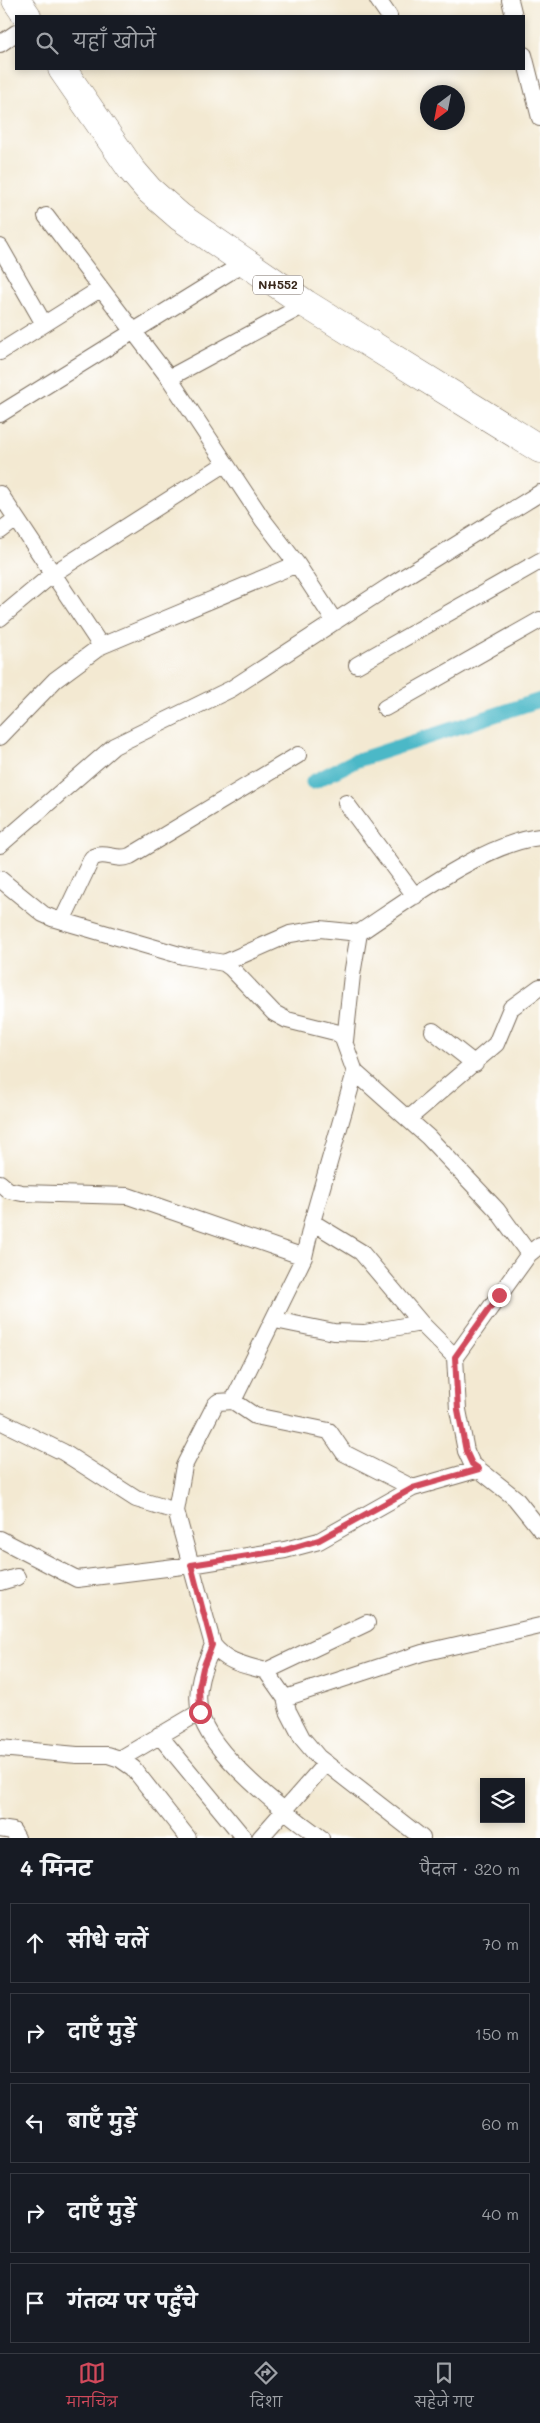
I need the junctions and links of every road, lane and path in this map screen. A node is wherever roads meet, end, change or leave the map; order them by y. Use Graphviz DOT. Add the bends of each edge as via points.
graph roads {
  1 [pos="16,0"];
  2 [pos="378,0"];
  3 [pos="510,0"];
  4 [pos="26,15"];
  5 [pos="388,15"];
  6 [pos="514,15"];
  7 [pos="15,34"];
  8 [pos="0,44"];
  9 [pos="525,59"];
  10 [pos="63,70"];
  11 [pos="540,118"];
  12 [pos="46,216"];
  13 [pos="0,247"];
  14 [pos="244,263"];
  15 [pos="100,289"];
  16 [pos="306,304"];
  17 [pos="44,324"];
  18 [pos="131,331"];
  19 [pos="0,352"];
  20 [pos="170,378"];
  21 [pos="0,414"];
  22 [pos="540,449"];
  23 [pos="225,464"];
  24 [pos="540,493"];
  25 [pos="0,494"];
  26 [pos="16,519"];
  27 [pos="0,530"];
  28 [pos="540,561"];
  29 [pos="297,564"];
  30 [pos="54,573"];
  31 [pos="0,618"];
  32 [pos="540,620"];
  33 [pos="335,622"];
  34 [pos="101,646"];
  35 [pos="357,665"];
  36 [pos="385,708"];
  37 [pos="0,737"];
  38 [pos="298,755"];
  39 [pos="346,803"];
  40 [pos="540,837"];
  41 [pos="0,845"];
  42 [pos="0,879"];
  43 [pos="416,896"];
  44 [pos="62,921"];
  45 [pos="359,933"];
  46 [pos="224,963"];
  47 [pos="540,987"];
  48 [pos="433,1031"];
  49 [pos="345,1040"];
  50 [pos="475,1064"];
  51 [pos="355,1072"];
  52 [pos="408,1119"];
  53 [pos="0,1183"];
  54 [pos="312,1222"];
  55 [pos="534,1250"];
  56 [pos="304,1257"];
  57 [pos="275,1320"];
  58 [pos="421,1323"];
  59 [pos="455,1357"];
  60 [pos="233,1401"];
  61 [pos="0,1421"];
  62 [pos="479,1469"];
  63 [pos="413,1488"];
  64 [pos="176,1511"];
  65 [pos="540,1529"];
  66 [pos="0,1539"];
  67 [pos="191,1565"];
  68 [pos="17,1578"];
  69 [pos="0,1582"];
  70 [pos="367,1623"];
  71 [pos="540,1626"];
  72 [pos="212,1645"];
  73 [pos="266,1671"];
  74 [pos="285,1698"];
  75 [pos="200,1712"];
  76 [pos="159,1736"];
  77 [pos="0,1748"];
  78 [pos="120,1759"];
  79 [pos="326,1763"];
  80 [pos="284,1809"];
  81 [pos="0,1829"];
  82 [pos="17,1838"];
  83 [pos="188,1838"];
  84 [pos="244,1838"];
  85 [pos="260,1838"];
  86 [pos="321,1838"];
  87 [pos="422,1838"];
  1 -- 4 [label="highway"];
  2 -- 5 [label="street"];
  3 -- 6 [label="street"];
  7 -- 8 [label="street"];
  9 -- 11 [label="street"];
  10 -- 14 [label="highway, NH552" via="149,190 180,217"];
  12 -- 15 [label="street"];
  13 -- 17 [label="street"];
  14 -- 16 [label="highway, NH552"];
  14 -- 18 [label="street"];
  15 -- 17 [label="street"];
  15 -- 18 [label="street"];
  16 -- 20 [label="street"];
  16 -- 22 [label="highway, NH552"];
  17 -- 19 [label="street"];
  18 -- 20 [label="street"];
  18 -- 21 [label="street"];
  20 -- 23 [label="street"];
  23 -- 29 [label="street"];
  23 -- 30 [label="street"];
  24 -- 33 [label="street"];
  25 -- 26 [label="street"];
  26 -- 27 [label="street"];
  26 -- 30 [label="street"];
  28 -- 35 [label="street"];
  29 -- 33 [label="street"];
  29 -- 34 [label="street"];
  30 -- 31 [label="street"];
  30 -- 34 [label="street"];
  32 -- 36 [label="street"];
  33 -- 41 [label="street" via="232,689 114,746"];
  34 -- 37 [label="street" via="55,680"];
  38 -- 44 [label="street" via="130,856 118,859 104,854 92,858"];
  39 -- 43 [label="street"];
  40 -- 43 [label="street" via="505,844"];
  42 -- 44 [label="street" via="43,914"];
  43 -- 45 [label="street"];
  44 -- 46 [label="street" via="183,956"];
  45 -- 46 [label="street" via="320,929 290,934"];
  45 -- 49 [label="street"];
  46 -- 49 [label="street" via="274,1013 287,1020 335,1032"];
  47 -- 50 [label="street" via="511,1008 501,1037"];
  48 -- 50 [label="street"];
  49 -- 51 [label="street"];
  50 -- 52 [label="street"];
  51 -- 52 [label="street"];
  51 -- 54 [label="street"];
  52 -- 55 [label="street"];
  53 -- 56 [label="street" via="8,1190 22,1193 128,1196"];
  54 -- 56 [label="street"];
  54 -- 58 [label="street" via="361,1252"];
  55 -- 59 [label="street"];
  56 -- 57 [label="street"];
  57 -- 58 [label="street" via="334,1332 365,1333"];
  57 -- 60 [label="street"];
  58 -- 59 [label="street"];
  59 -- 62 [label="street" via="458,1410 466,1451 472,1464"];
  60 -- 63 [label="street" via="255,1416 329,1431 344,1453"];
  60 -- 64 [label="street" via="215,1405 192,1448 184,1466"];
  61 -- 64 [label="street" via="63,1452 136,1499"];
  62 -- 63 [label="street"];
  62 -- 65 [label="street" via="515,1498"];
  63 -- 67 [label="street" via="319,1540 285,1550"];
  64 -- 67 [label="street"];
  66 -- 67 [label="street" via="77,1579"];
  67 -- 72 [label="street"];
  68 -- 69 [label="street"];
  70 -- 73 [label="street"];
  71 -- 74 [label="street" via="422,1653"];
  72 -- 73 [label="street" via="229,1661"];
  72 -- 75 [label="street" via="199,1687"];
  73 -- 74 [label="street"];
  74 -- 79 [label="street" via="302,1738"];
  75 -- 76 [label="street"];
  75 -- 80 [label="street" via="210,1735 224,1754"];
  76 -- 78 [label="street"];
  76 -- 84 [label="street"];
  77 -- 78 [label="street" via="108,1755"];
  78 -- 83 [label="street" via="133,1768"];
  79 -- 80 [label="street"];
  79 -- 87 [label="street"];
  80 -- 85 [label="street"];
  80 -- 86 [label="street"];
  81 -- 82 [label="street" via="13,1831"];
}
